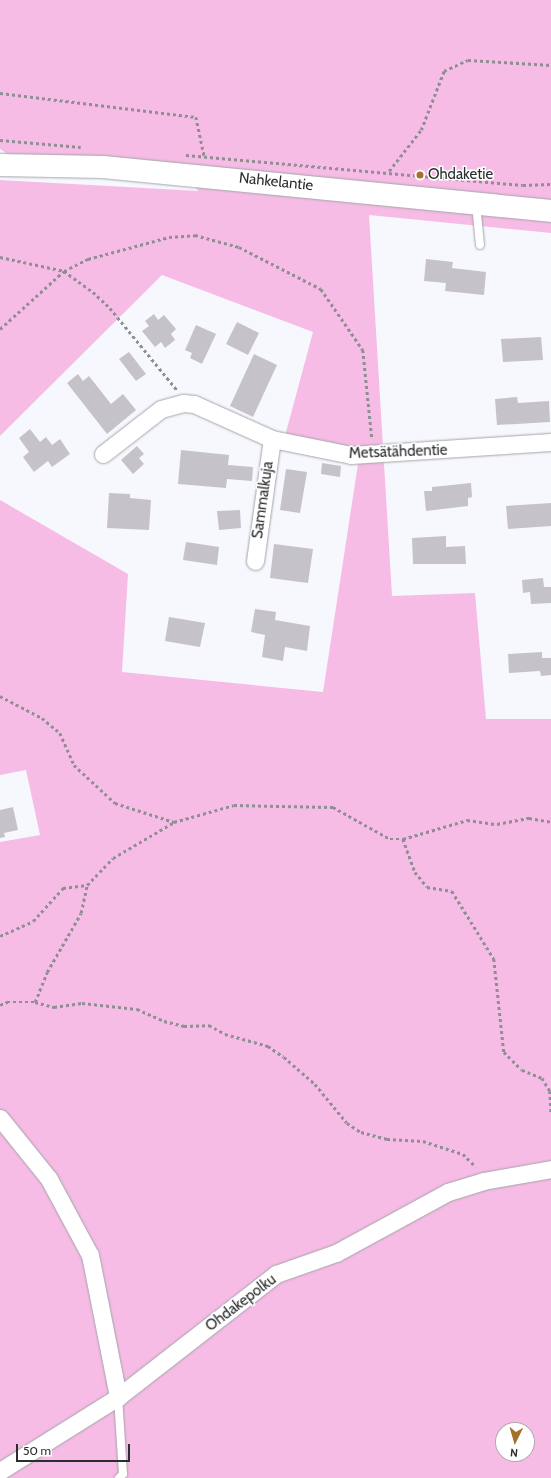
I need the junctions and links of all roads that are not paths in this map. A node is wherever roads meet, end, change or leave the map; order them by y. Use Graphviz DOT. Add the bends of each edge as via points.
graph roads {
  1 [pos="0,165"];
  2 [pos="476,202"];
  3 [pos="551,211"];
  4 [pos="480,245"];
  5 [pos="272,439"];
  6 [pos="551,442"];
  7 [pos="103,454"];
  8 [pos="255,561"];
  9 [pos="0,1118"];
  10 [pos="551,1169"];
  11 [pos="118,1397"];
  12 [pos="0,1471"];
  13 [pos="119,1478"];
  1 -- 2 [label="main road, Nahkelantie" via="103,167"];
  2 -- 3 [label="main road, Nahkelantie"];
  2 -- 4 [label="lane"];
  5 -- 6 [label="street, Metsätähdentie" via="352,455"];
  5 -- 7 [label="street, Metsätähdentie" via="194,404 183,403 161,409"];
  5 -- 8 [label="street, Sammalkuja"];
  9 -- 11 [label="street" via="49,1179 90,1254"];
  10 -- 11 [label="street, Ohdakepolku" via="483,1181 448,1192 336,1252 276,1274"];
  11 -- 12 [label="street, Ohdakepolku"];
  11 -- 13 [label="lane" via="124,1474"];
}
